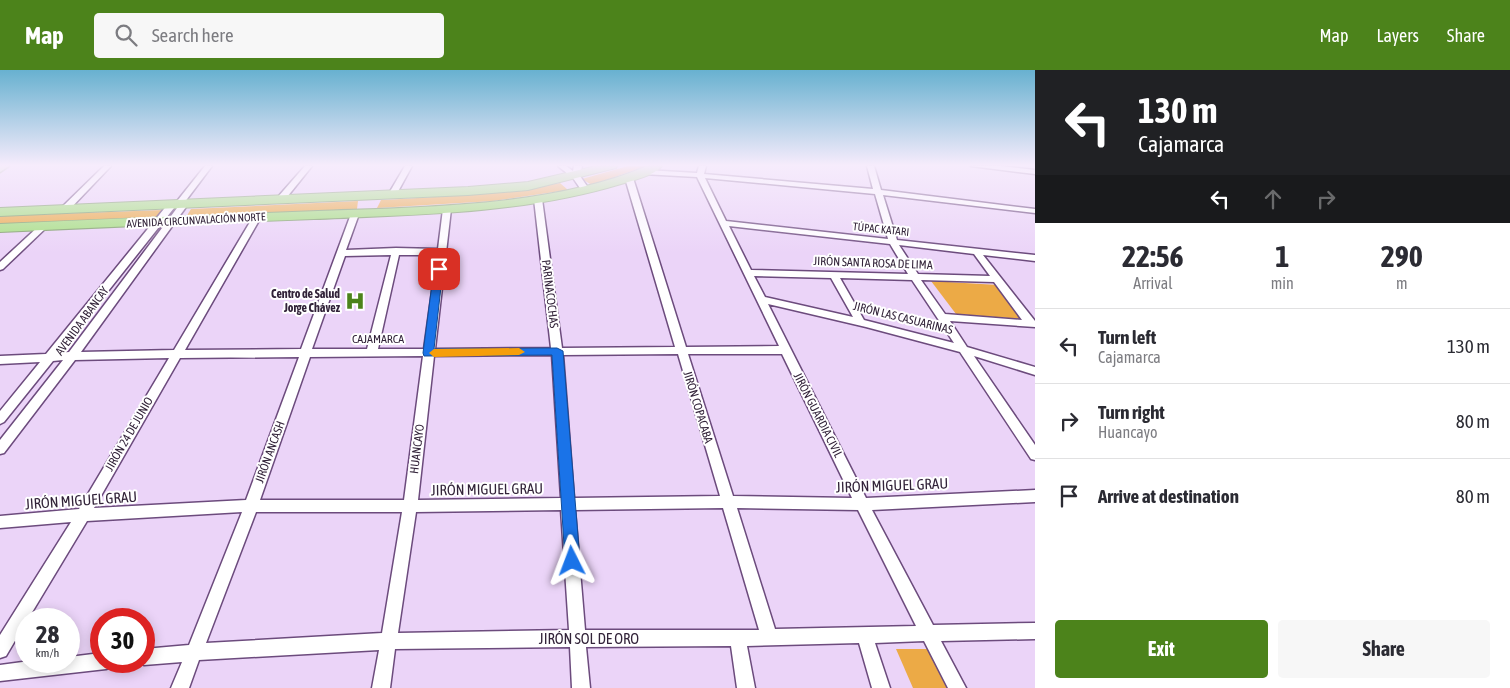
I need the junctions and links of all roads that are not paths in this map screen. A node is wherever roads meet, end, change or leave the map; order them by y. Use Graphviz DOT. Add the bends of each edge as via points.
graph roads {
  1 [pos="79,195"];
  2 [pos="186,195"];
  3 [pos="284,195"];
  4 [pos="392,195"];
  5 [pos="560,195"];
  6 [pos="634,195"];
  7 [pos="712,195"];
  8 [pos="880,195"];
  9 [pos="902,195"];
  10 [pos="371,196"];
  11 [pos="538,199"];
  12 [pos="280,200"];
  13 [pos="177,206"];
  14 [pos="446,209"];
  15 [pos="64,210"];
  16 [pos="1035,211"];
  17 [pos="0,212"];
  18 [pos="361,213"];
  19 [pos="256,217"];
  20 [pos="164,222"];
  21 [pos="724,223"];
  22 [pos="44,226"];
  23 [pos="0,228"];
  24 [pos="893,242"];
  25 [pos="342,252"];
  26 [pos="396,252"];
  27 [pos="441,252"];
  28 [pos="976,252"];
  29 [pos="1035,258"];
  30 [pos="0,267"];
  31 [pos="749,273"];
  32 [pos="833,274"];
  33 [pos="914,276"];
  34 [pos="996,279"];
  35 [pos="762,300"];
  36 [pos="942,318"];
  37 [pos="860,321"];
  38 [pos="1033,324"];
  39 [pos="962,347"];
  40 [pos="786,350"];
  41 [pos="557,351"];
  42 [pos="372,352"];
  43 [pos="681,352"];
  44 [pos="306,353"];
  45 [pos="428,353"];
  46 [pos="176,354"];
  47 [pos="72,356"];
  48 [pos="51,357"];
  49 [pos="0,360"];
  50 [pos="1035,371"];
  51 [pos="0,419"];
  52 [pos="1031,444"];
  53 [pos="0,449"];
  54 [pos="1035,455"];
  55 [pos="1035,496"];
  56 [pos="727,502"];
  57 [pos="569,504"];
  58 [pos="864,504"];
  59 [pos="251,506"];
  60 [pos="410,506"];
  61 [pos="83,515"];
  62 [pos="0,522"];
  63 [pos="1035,631"];
  64 [pos="928,632"];
  65 [pos="864,635"];
  66 [pos="769,636"];
  67 [pos="578,638"];
  68 [pos="738,638"];
  69 [pos="387,641"];
  70 [pos="0,650"];
  71 [pos="194,652"];
  72 [pos="155,656"];
  73 [pos="90,663"];
  74 [pos="0,673"];
  75 [pos="180,688"];
  76 [pos="381,688"];
  77 [pos="581,688"];
  78 [pos="746,688"];
  79 [pos="881,688"];
  80 [pos="957,688"];
  1 -- 15 [label="street"];
  2 -- 13 [label="street, AVENIDA ABANCAY"];
  3 -- 12 [label="street"];
  4 -- 10 [label="highway, AVENIDA CIRCUNVALACIÓN NORTE"];
  5 -- 11 [label="highway, AVENIDA CIRCUNVALACIÓN NORTE"];
  6 -- 43 [label="street, JIRÓN COPACABA"];
  7 -- 21 [label="street, JIRÓN GUARDIA CIVIL"];
  8 -- 24 [label="street"];
  9 -- 16 [label="street"];
  10 -- 12 [label="highway, AVENIDA CIRCUNVALACIÓN NORTE"];
  10 -- 18 [label="highway"];
  11 -- 14 [label="highway, AVENIDA CIRCUNVALACIÓN NORTE"];
  11 -- 41 [label="street, PARINACOCHAS"];
  12 -- 13 [label="highway, AVENIDA CIRCUNVALACIÓN NORTE"];
  13 -- 15 [label="highway, AVENIDA CIRCUNVALACIÓN NORTE"];
  13 -- 20 [label="street, AVENIDA ABANCAY"];
  14 -- 18 [label="highway, AVENIDA CIRCUNVALACIÓN NORTE"];
  14 -- 27 [label="street, HUANCAYO"];
  15 -- 17 [label="highway, AVENIDA CIRCUNVALACIÓN NORTE"];
  18 -- 19 [label="highway, AVENIDA CIRCUNVALACIÓN NORTE"];
  18 -- 25 [label="street, JIRÓN ANCASH"];
  19 -- 20 [label="highway, AVENIDA CIRCUNVALACIÓN NORTE"];
  19 -- 46 [label="street, JIRÓN 24 DE JUNIO"];
  20 -- 22 [label="highway, AVENIDA CIRCUNVALACIÓN NORTE"];
  20 -- 47 [label="street, AVENIDA ABANCAY"];
  20 -- 48 [label="street, AVENIDA ABANCAY"];
  21 -- 24 [label="street, TÚPAC KATARI"];
  21 -- 31 [label="street, JIRÓN GUARDIA CIVIL"];
  22 -- 23 [label="highway, AVENIDA CIRCUNVALACIÓN NORTE"];
  22 -- 30 [label="street"];
  24 -- 28 [label="street, TÚPAC KATARI"];
  24 -- 33 [label="street"];
  25 -- 26 [label="street"];
  25 -- 44 [label="street, JIRÓN ANCASH"];
  26 -- 27 [label="street"];
  26 -- 42 [label="street"];
  27 -- 45 [label="street, HUANCAYO"];
  28 -- 29 [label="street, TÚPAC KATARI"];
  28 -- 34 [label="street"];
  31 -- 32 [label="street, JIRÓN SANTA ROSA DE LIMA"];
  31 -- 35 [label="street, JIRÓN GUARDIA CIVIL"];
  32 -- 33 [label="street, JIRÓN SANTA ROSA DE LIMA"];
  32 -- 37 [label="street"];
  33 -- 34 [label="street, JIRÓN SANTA ROSA DE LIMA"];
  33 -- 36 [label="street"];
  34 -- 38 [label="street"];
  35 -- 37 [label="street, JIRÓN LAS CASUARINAS"];
  35 -- 40 [label="street, JIRÓN GUARDIA CIVIL"];
  36 -- 38 [label="street"];
  36 -- 39 [label="street"];
  37 -- 39 [label="street, JIRÓN LAS CASUARINAS"];
  39 -- 50 [label="street, JIRÓN LAS CASUARINAS"];
  39 -- 52 [label="street"];
  40 -- 43 [label="street, CAJAMARCA"];
  40 -- 58 [label="street, JIRÓN GUARDIA CIVIL"];
  41 -- 43 [label="street, CAJAMARCA"];
  41 -- 45 [label="street, CAJAMARCA"];
  41 -- 57 [label="street, PARINACOCHAS"];
  42 -- 44 [label="street, CAJAMARCA"];
  42 -- 45 [label="street, CAJAMARCA"];
  43 -- 56 [label="street, JIRÓN COPACABA"];
  44 -- 46 [label="street, CAJAMARCA"];
  44 -- 59 [label="street, JIRÓN ANCASH"];
  45 -- 60 [label="street, HUANCAYO"];
  46 -- 47 [label="street, CAJAMARCA"];
  46 -- 61 [label="street, JIRÓN 24 DE JUNIO"];
  47 -- 48 [label="street, CAJAMARCA"];
  47 -- 53 [label="street, AVENIDA ABANCAY"];
  48 -- 49 [label="street, CAJAMARCA"];
  48 -- 51 [label="street, AVENIDA ABANCAY"];
  52 -- 54 [label="street"];
  55 -- 58 [label="street, JIRÓN MIGUEL GRAU"];
  56 -- 57 [label="street, JIRÓN MIGUEL GRAU"];
  56 -- 58 [label="street, JIRÓN MIGUEL GRAU"];
  56 -- 66 [label="street, JIRÓN COPACABA"];
  57 -- 60 [label="street, JIRÓN MIGUEL GRAU"];
  57 -- 67 [label="street, PARINACOCHAS"];
  58 -- 64 [label="street, JIRÓN GUARDIA CIVIL"];
  59 -- 60 [label="street, JIRÓN MIGUEL GRAU"];
  59 -- 61 [label="street, JIRÓN MIGUEL GRAU"];
  59 -- 71 [label="street, JIRÓN ANCASH"];
  60 -- 69 [label="street, HUANCAYO"];
  61 -- 62 [label="street, JIRÓN MIGUEL GRAU"];
  61 -- 70 [label="street, JIRÓN 24 DE JUNIO"];
  63 -- 64 [label="street, JIRÓN SOL DE ORO"];
  64 -- 65 [label="street, JIRÓN SOL DE ORO"];
  64 -- 80 [label="street, JIRÓN GUARDIA CIVIL"];
  65 -- 66 [label="street, JIRÓN SOL DE ORO"];
  65 -- 79 [label="street"];
  66 -- 68 [label="street, JIRÓN SOL DE ORO"];
  67 -- 68 [label="street, JIRÓN SOL DE ORO"];
  67 -- 69 [label="street, JIRÓN SOL DE ORO"];
  67 -- 77 [label="street, PARINACOCHAS"];
  68 -- 78 [label="street"];
  69 -- 71 [label="street, JIRÓN SOL DE ORO"];
  69 -- 76 [label="street, HUANCAYO"];
  71 -- 72 [label="street, JIRÓN SOL DE ORO"];
  71 -- 75 [label="street, JIRÓN ANCASH"];
  73 -- 74 [label="street"];
}
